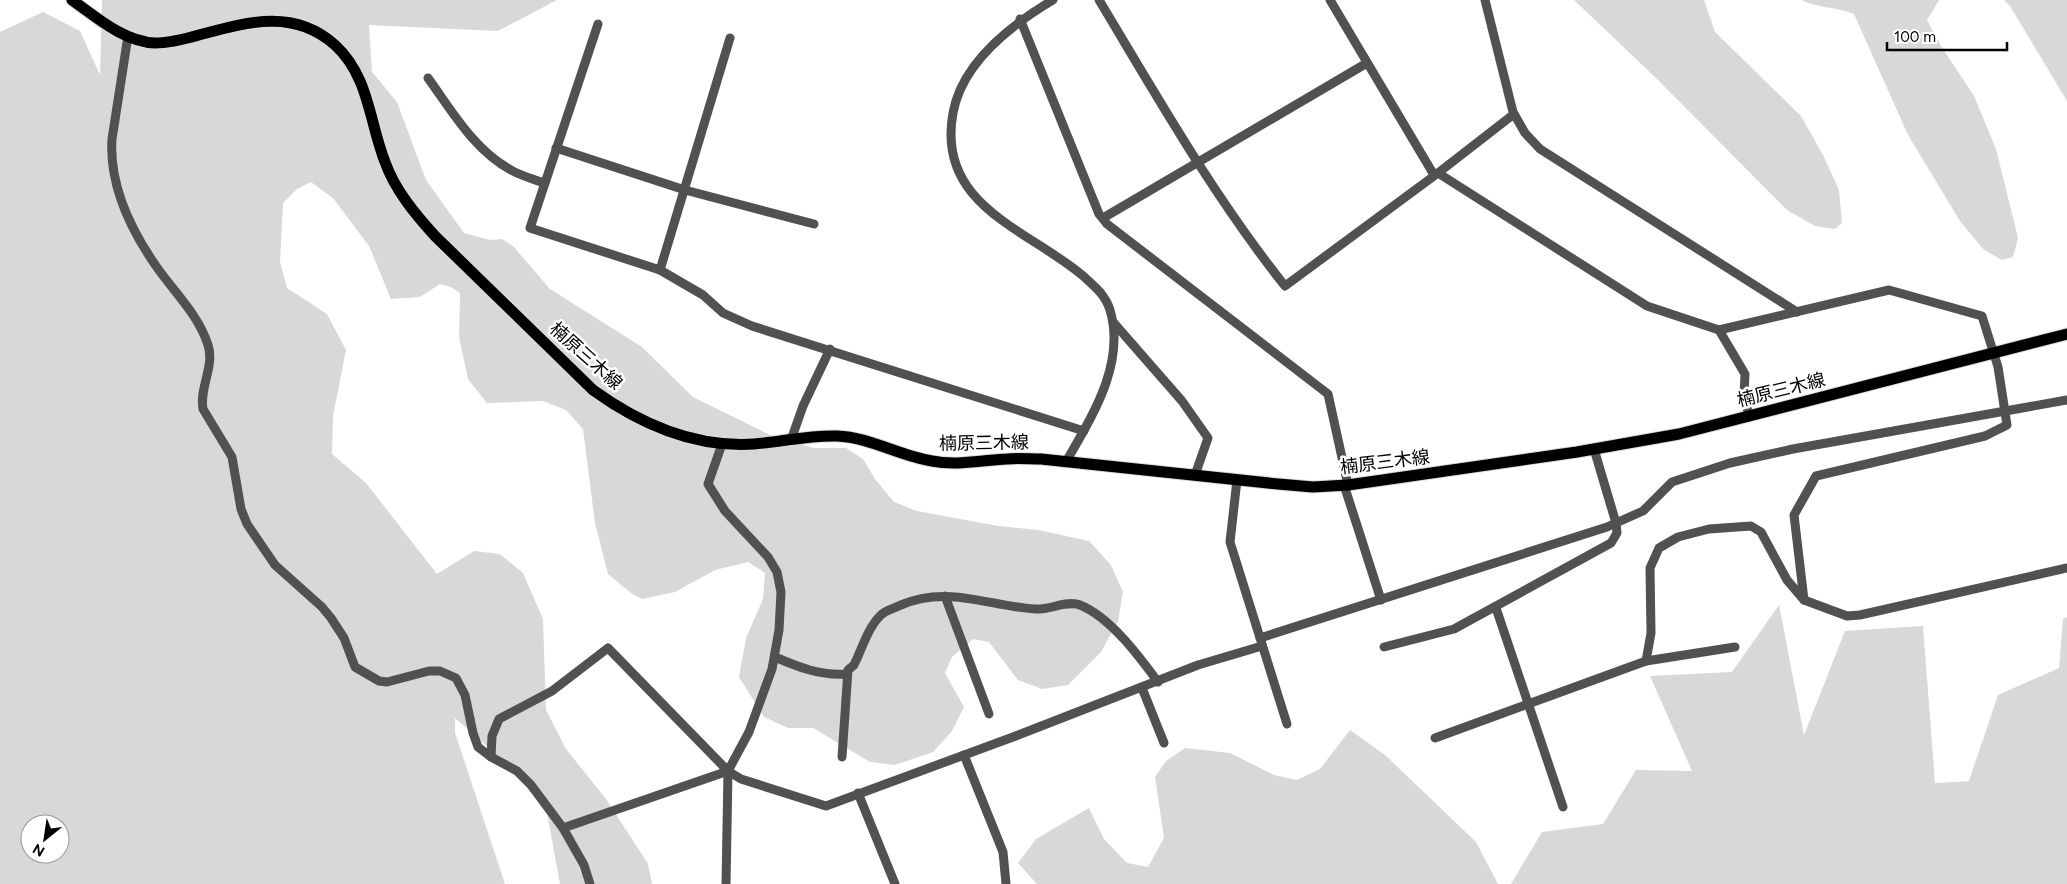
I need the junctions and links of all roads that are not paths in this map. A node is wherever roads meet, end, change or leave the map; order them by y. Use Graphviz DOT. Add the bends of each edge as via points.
graph roads {
  1 [pos="72,0"];
  2 [pos="1053,0"];
  3 [pos="1099,0"];
  4 [pos="1330,0"];
  5 [pos="1484,0"];
  6 [pos="1020,19"];
  7 [pos="598,24"];
  8 [pos="128,36"];
  9 [pos="730,38"];
  10 [pos="1367,63"];
  11 [pos="428,78"];
  12 [pos="1514,114"];
  13 [pos="556,148"];
  14 [pos="1197,163"];
  15 [pos="1436,174"];
  16 [pos="544,183"];
  17 [pos="685,190"];
  18 [pos="1103,218"];
  19 [pos="814,224"];
  20 [pos="660,270"];
  21 [pos="1797,312"];
  22 [pos="1112,320"];
  23 [pos="1719,330"];
  24 [pos="2067,334"];
  25 [pos="830,349"];
  26 [pos="1994,353"];
  27 [pos="2067,400"];
  28 [pos="2006,411"];
  29 [pos="1749,417"];
  30 [pos="1084,431"];
  31 [pos="790,440"];
  32 [pos="722,444"];
  33 [pos="1594,449"];
  34 [pos="1066,462"];
  35 [pos="1195,476"];
  36 [pos="1237,480"];
  37 [pos="1346,485"];
  38 [pos="1616,523"];
  39 [pos="2067,568"];
  40 [pos="945,596"];
  41 [pos="1381,600"];
  42 [pos="1804,600"];
  43 [pos="1496,608"];
  44 [pos="1261,642"];
  45 [pos="1384,647"];
  46 [pos="1735,647"];
  47 [pos="775,656"];
  48 [pos="1646,661"];
  49 [pos="846,674"];
  50 [pos="1158,682"];
  51 [pos="1142,688"];
  52 [pos="1528,703"];
  53 [pos="989,714"];
  54 [pos="1287,724"];
  55 [pos="1435,738"];
  56 [pos="1164,744"];
  57 [pos="964,755"];
  58 [pos="491,757"];
  59 [pos="842,757"];
  60 [pos="728,771"];
  61 [pos="858,793"];
  62 [pos="1563,806"];
  63 [pos="563,828"];
  64 [pos="590,884"];
  65 [pos="726,884"];
  66 [pos="895,884"];
  67 [pos="1006,884"];
  1 -- 8 [label="main road, 楠原三木線"];
  2 -- 6 [label="street"];
  3 -- 14 [label="street"];
  4 -- 10 [label="street"];
  5 -- 12 [label="street"];
  6 -- 18 [label="street"];
  6 -- 22 [label="street" via="1001,35 959,90 950,127 957,168 964,184 990,211 1010,228 1070,265 1099,290"];
  7 -- 13 [label="street"];
  8 -- 32 [label="main road, 楠原三木線" via="154,43 174,42 256,21 282,21 320,34 348,57 359,74 385,162 415,215 435,236 593,390 631,415 661,429"];
  8 -- 58 [label="street" via="112,139 111,155 118,189 132,227 156,266 190,310 209,347 210,358 201,400 203,409 232,457 241,509 248,524 275,566 331,618 344,638 355,667 387,682 429,671 440,671 456,678 465,695 478,747"];
  9 -- 17 [label="street"];
  10 -- 14 [label="street"];
  10 -- 15 [label="street"];
  11 -- 16 [label="street" via="466,132 493,158 512,171"];
  12 -- 15 [label="street"];
  12 -- 21 [label="street" via="1540,149"];
  13 -- 16 [label="street"];
  13 -- 17 [label="street"];
  14 -- 15 [label="street" via="1285,286"];
  14 -- 18 [label="street"];
  15 -- 23 [label="street" via="1647,306"];
  16 -- 20 [label="street" via="530,228"];
  17 -- 19 [label="street"];
  17 -- 20 [label="street"];
  18 -- 37 [label="street" via="1328,394"];
  20 -- 25 [label="street" via="739,321"];
  21 -- 23 [label="street"];
  21 -- 26 [label="street" via="1889,290 1982,316"];
  22 -- 30 [label="street" via="1115,335 1112,370"];
  22 -- 35 [label="street" via="1182,401 1208,438"];
  23 -- 29 [label="street" via="1745,374 1744,394"];
  24 -- 26 [label="main road, 楠原三木線"];
  25 -- 30 [label="street"];
  25 -- 31 [label="street"];
  26 -- 28 [label="street"];
  26 -- 29 [label="main road, 楠原三木線"];
  27 -- 28 [label="street"];
  28 -- 38 [label="street" via="1793,449 1730,464 1672,482 1643,511"];
  28 -- 42 [label="street" via="2007,425 1985,436 1816,476 1794,515"];
  29 -- 33 [label="main road, 楠原三木線"];
  30 -- 34 [label="street"];
  31 -- 32 [label="main road, 楠原三木線"];
  31 -- 34 [label="main road, 楠原三木線" via="837,436 946,464 1007,459"];
  32 -- 47 [label="street" via="708,484 725,511 768,557 777,572 782,592"];
  33 -- 37 [label="main road, 楠原三木線"];
  33 -- 38 [label="street"];
  34 -- 35 [label="main road, 楠原三木線"];
  35 -- 36 [label="main road, 楠原三木線"];
  36 -- 37 [label="main road, 楠原三木線" via="1313,487"];
  36 -- 44 [label="street" via="1230,542"];
  37 -- 41 [label="street"];
  38 -- 41 [label="street"];
  38 -- 43 [label="street" via="1617,533 1611,543"];
  39 -- 42 [label="street" via="1860,615 1847,616"];
  40 -- 49 [label="street" via="919,597 884,612"];
  40 -- 50 [label="street" via="1035,609 1071,603 1079,605 1111,626"];
  40 -- 53 [label="street"];
  41 -- 44 [label="street"];
  42 -- 48 [label="street" via="1787,580 1761,532 1751,526 1709,529 1678,537 1660,548 1650,568 1651,633"];
  43 -- 45 [label="street" via="1454,629"];
  43 -- 52 [label="street"];
  44 -- 50 [label="street"];
  44 -- 54 [label="street"];
  46 -- 48 [label="street"];
  47 -- 49 [label="street" via="832,676"];
  47 -- 60 [label="street" via="765,693"];
  48 -- 52 [label="street"];
  49 -- 59 [label="street"];
  50 -- 51 [label="street"];
  51 -- 56 [label="street"];
  51 -- 57 [label="street"];
  52 -- 55 [label="street"];
  52 -- 62 [label="street"];
  57 -- 61 [label="street"];
  57 -- 67 [label="street" via="1003,852"];
  58 -- 60 [label="street" via="492,736 499,719 552,691 608,648"];
  58 -- 63 [label="street" via="522,776"];
  60 -- 61 [label="street" via="741,779 826,806"];
  60 -- 63 [label="street"];
  60 -- 65 [label="street"];
  61 -- 66 [label="street"];
  63 -- 64 [label="street" via="584,864"];
}
